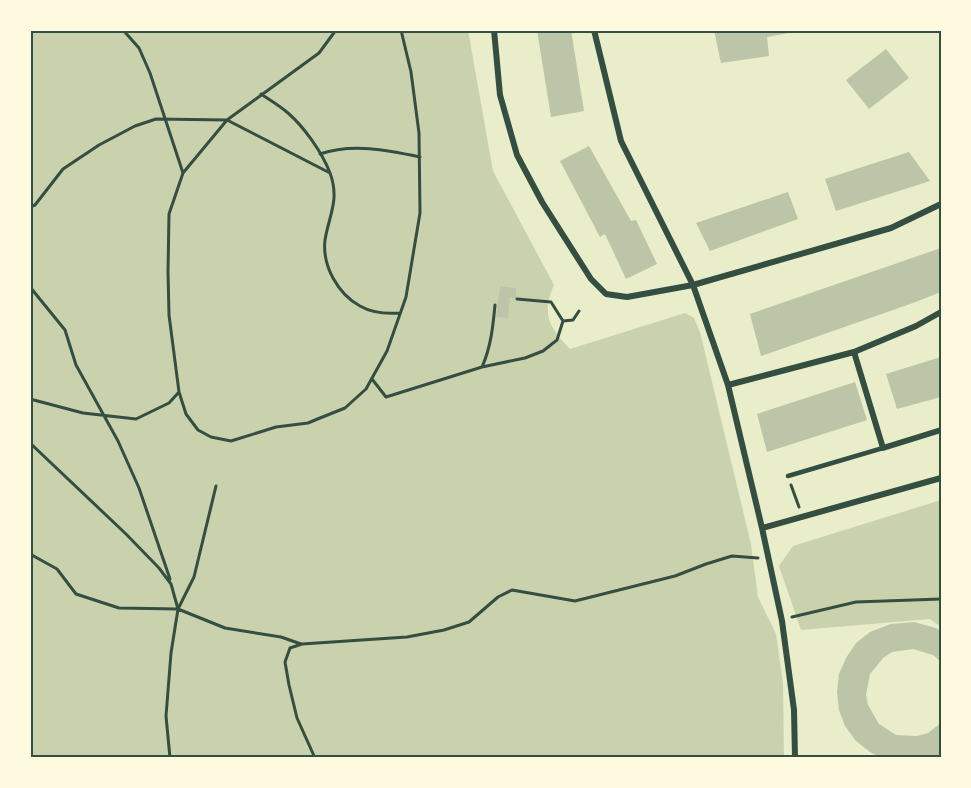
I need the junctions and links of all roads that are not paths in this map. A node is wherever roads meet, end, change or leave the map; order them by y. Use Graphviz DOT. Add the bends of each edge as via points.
graph roads {
  1 [pos="494,30"];
  2 [pos="594,30"];
  3 [pos="941,204"];
  4 [pos="693,285"];
  5 [pos="941,312"];
  6 [pos="854,352"];
  7 [pos="728,385"];
  8 [pos="941,430"];
  9 [pos="883,448"];
  10 [pos="788,476"];
  11 [pos="941,478"];
  12 [pos="762,528"];
  13 [pos="795,758"];
  1 -- 4 [label="street" via="500,95 517,155 591,279 606,294 620,297"];
  2 -- 4 [label="street" via="621,141"];
  3 -- 4 [label="street" via="891,228"];
  4 -- 7 [label="street"];
  5 -- 6 [label="street"];
  6 -- 7 [label="street"];
  6 -- 9 [label="street"];
  7 -- 12 [label="street"];
  8 -- 9 [label="street"];
  9 -- 10 [label="lane"];
  11 -- 12 [label="street"];
  12 -- 13 [label="street" via="782,621 794,710"];
}
